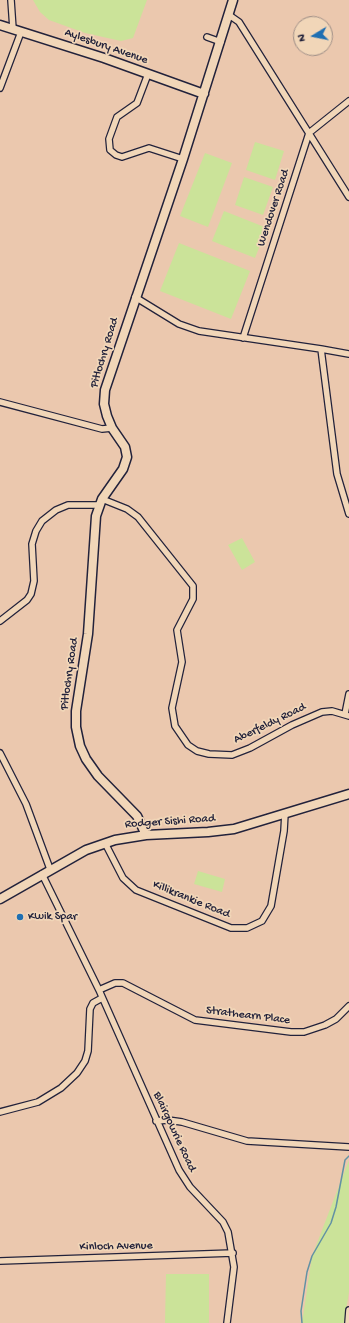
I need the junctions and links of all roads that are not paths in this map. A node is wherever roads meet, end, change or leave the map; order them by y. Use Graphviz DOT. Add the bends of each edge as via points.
graph roads {
  1 [pos="11,0"];
  2 [pos="233,0"];
  3 [pos="229,15"];
  4 [pos="0,25"];
  5 [pos="17,31"];
  6 [pos="207,36"];
  7 [pos="221,42"];
  8 [pos="148,74"];
  9 [pos="0,88"];
  10 [pos="204,94"];
  11 [pos="349,100"];
  12 [pos="309,133"];
  13 [pos="183,159"];
  14 [pos="349,197"];
  15 [pos="136,297"];
  16 [pos="243,338"];
  17 [pos="321,348"];
  18 [pos="349,354"];
  19 [pos="0,402"];
  20 [pos="112,428"];
  21 [pos="101,502"];
  22 [pos="349,514"];
  23 [pos="0,621"];
  24 [pos="349,694"];
  25 [pos="347,715"];
  26 [pos="0,753"];
  27 [pos="349,794"];
  28 [pos="349,800"];
  29 [pos="329,801"];
  30 [pos="285,813"];
  31 [pos="146,834"];
  32 [pos="105,843"];
  33 [pos="50,869"];
  34 [pos="42,874"];
  35 [pos="0,899"];
  36 [pos="99,990"];
  37 [pos="102,998"];
  38 [pos="349,1006"];
  39 [pos="0,1112"];
  40 [pos="156,1121"];
  41 [pos="349,1147"];
  42 [pos="233,1253"];
  43 [pos="0,1261"];
  44 [pos="349,1310"];
  45 [pos="227,1323"];
  46 [pos="348,1323"];
  1 -- 5 [label="street"];
  2 -- 3 [label="street, Pitlochry Road"];
  3 -- 7 [label="street, Pitlochry Road"];
  3 -- 12 [label="street" via="239,22"];
  4 -- 5 [label="street, Aylesbury Avenue"];
  5 -- 8 [label="street, Aylesbury Avenue"];
  5 -- 9 [label="street"];
  6 -- 7 [label="street"];
  7 -- 10 [label="street, Pitlochry Road"];
  8 -- 10 [label="street, Aylesbury Avenue"];
  8 -- 13 [label="street" via="136,103 117,117 109,139 109,147 112,153 122,157 149,148"];
  10 -- 13 [label="street, Pitlochry Road"];
  11 -- 12 [label="street"];
  12 -- 14 [label="street"];
  12 -- 16 [label="street, Wendover Road"];
  13 -- 15 [label="street, Pitlochry Road"];
  15 -- 16 [label="street" via="186,327 206,333"];
  15 -- 20 [label="street, Pitlochry Road" via="105,390 105,410"];
  16 -- 17 [label="street"];
  17 -- 18 [label="street"];
  17 -- 22 [label="street" via="337,474"];
  19 -- 20 [label="street" via="102,429"];
  20 -- 21 [label="street, Pitlochry Road" via="125,447 127,457 123,469"];
  21 -- 23 [label="street, Aberfeldy Road" via="68,505 56,510 42,521 32,544 34,581 31,594"];
  21 -- 25 [label="street, Aberfeldy Road" via="127,509 138,517 193,586 193,599 177,630 182,662 172,708 175,726 188,745 209,754 232,755 316,714 327,711"];
  21 -- 31 [label="street, Pitlochry Road" via="96,522 88,634 76,707 76,727 86,759 98,776 137,816"];
  24 -- 25 [label="street"];
  26 -- 33 [label="street" via="26,804"];
  27 -- 29 [label="street, Rodger Sishi Road"];
  28 -- 29 [label="street, Rodger Sishi Road"];
  29 -- 30 [label="street, Rodger Sishi Road"];
  30 -- 31 [label="street, Rodger Sishi Road" via="222,831"];
  30 -- 32 [label="street, Killikrankie Road" via="275,892 269,912 262,920 246,928 231,928 130,886 118,871"];
  31 -- 32 [label="street, Rodger Sishi Road"];
  32 -- 33 [label="street, Rodger Sishi Road"];
  33 -- 34 [label="street, Rodger Sishi Road"];
  34 -- 35 [label="street, Rodger Sishi Road"];
  34 -- 36 [label="street, Blairgowrie Road"];
  36 -- 37 [label="street, Blairgowrie Road"];
  36 -- 38 [label="street, Strathearn Place" via="115,983 123,983 195,1020 291,1032 304,1032 325,1026"];
  37 -- 39 [label="street" via="93,1003 90,1009 88,1051 77,1073 61,1088 38,1102"];
  37 -- 40 [label="street, Blairgowrie Road"];
  40 -- 41 [label="street" via="182,1122 247,1141"];
  40 -- 42 [label="street, Blairgowrie Road" via="182,1176 226,1227"];
  42 -- 43 [label="street, Kinloch Avenue"];
  42 -- 45 [label="street, Blairgowrie Road" via="234,1275"];
  44 -- 46 [label="street"];
}
